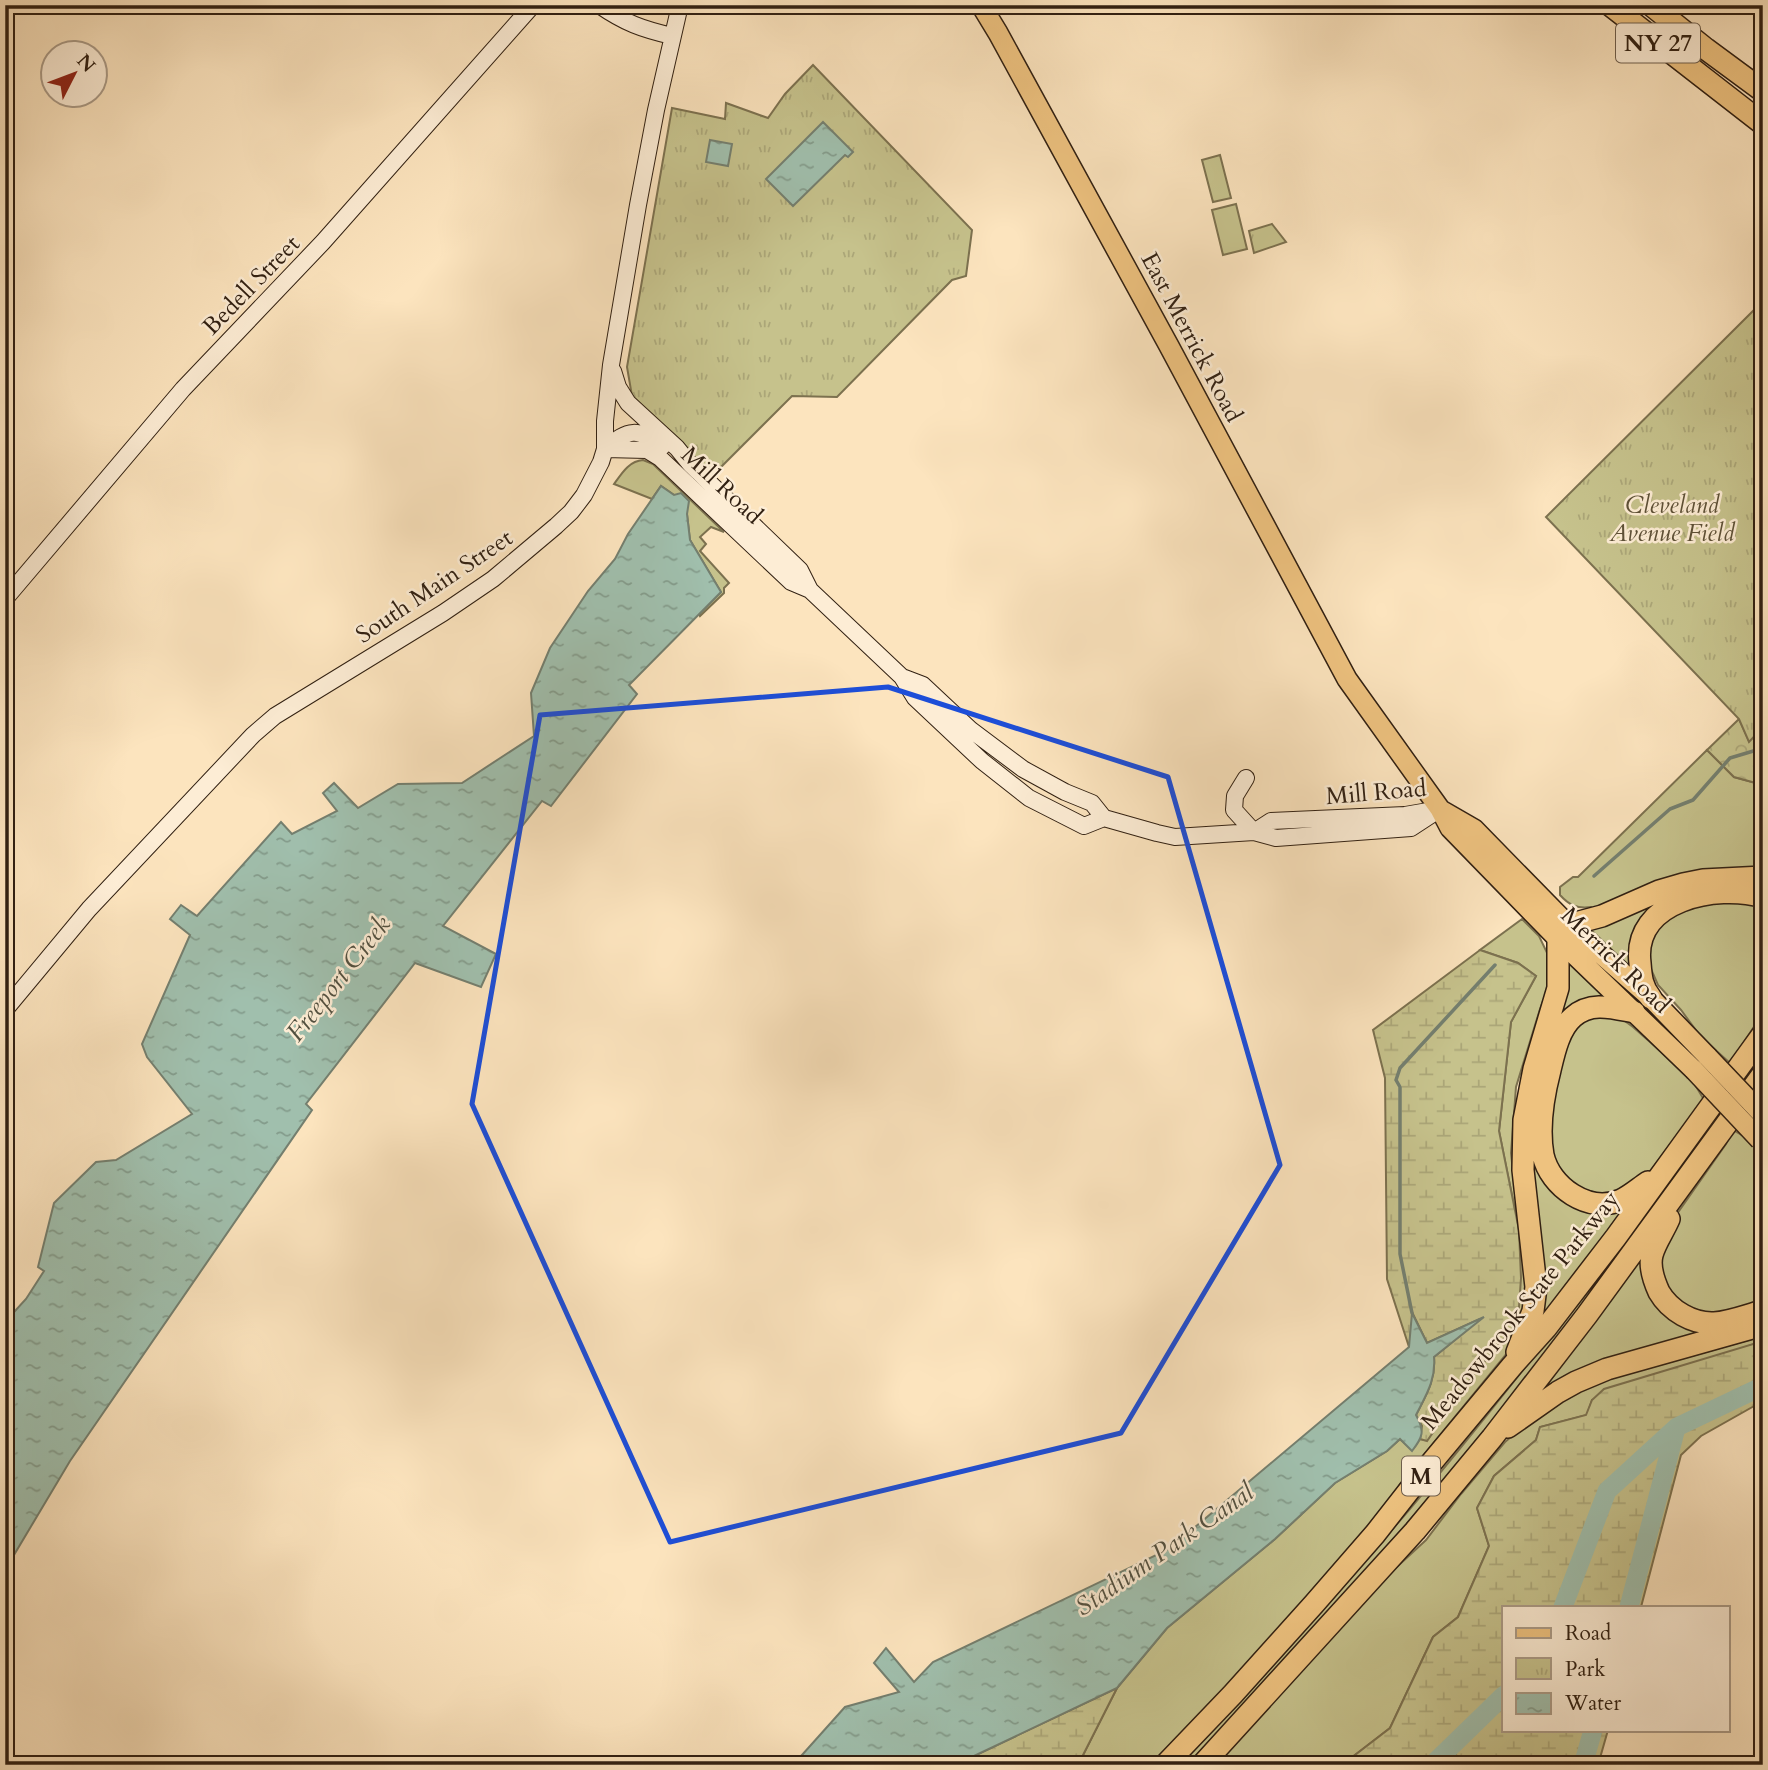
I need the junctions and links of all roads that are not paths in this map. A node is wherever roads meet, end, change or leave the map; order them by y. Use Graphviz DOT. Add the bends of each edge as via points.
graph roads {
  1 [pos="533,5"];
  2 [pos="599,5"];
  3 [pos="680,5"];
  4 [pos="981,5"];
  5 [pos="1609,5"];
  6 [pos="1651,5"];
  7 [pos="672,36"];
  8 [pos="1763,91"];
  9 [pos="1763,124"];
  10 [pos="611,365"];
  11 [pos="605,449"];
  12 [pos="690,464"];
  13 [pos="810,590"];
  14 [pos="5,599"];
  15 [pos="902,677"];
  16 [pos="1356,693"];
  17 [pos="1246,778"];
  18 [pos="1440,809"];
  19 [pos="1104,818"];
  20 [pos="1254,832"];
  21 [pos="1763,877"];
  22 [pos="1763,897"];
  23 [pos="1563,932"];
  24 [pos="1642,1005"];
  25 [pos="5,1010"];
  26 [pos="1763,1034"];
  27 [pos="1701,1064"];
  28 [pos="1763,1074"];
  29 [pos="1763,1115"];
  30 [pos="1761,1142"];
  31 [pos="1661,1173"];
  32 [pos="1687,1179"];
  33 [pos="1763,1311"];
  34 [pos="1763,1325"];
  35 [pos="1512,1366"];
  36 [pos="1492,1438"];
  37 [pos="1165,1765"];
  38 [pos="1202,1765"];
  1 -- 14 [label="main road, Bedell Street" via="330,235 183,389"];
  2 -- 7 [label="main road" via="619,19"];
  3 -- 7 [label="main road, South Main Street"];
  4 -- 16 [label="main road, East Merrick Road"];
  5 -- 9 [label="highway, NY 27"];
  6 -- 8 [label="highway, NY 27"];
  7 -- 10 [label="main road, South Main Street"];
  10 -- 11 [label="main road, South Main Street"];
  10 -- 12 [label="main road, Mill Road" via="628,403"];
  11 -- 12 [label="main road, Mill Road" via="620,436 637,433"];
  11 -- 13 [label="main road, Mill Road" via="647,450 660,458 791,582"];
  11 -- 25 [label="main road, South Main Street" via="584,495 528,551 443,613 275,716 253,735 89,909"];
  12 -- 13 [label="main road, Mill Road" via="800,570"];
  13 -- 15 [label="main road, Mill Road"];
  15 -- 19 [label="main road, Mill Road" via="923,685 971,730 1023,769 1092,803"];
  15 -- 19 [label="main road, Mill Road" via="915,698 1028,798 1084,825"];
  16 -- 18 [label="main road, Merrick Road"];
  17 -- 20 [label="main road" via="1235,796 1234,810"];
  18 -- 20 [label="main road, Mill Road" via="1405,815 1271,821"];
  18 -- 23 [label="main road, Merrick Road" via="1450,828"];
  19 -- 20 [label="main road, Mill Road" via="1175,837"];
  21 -- 23 [label="highway" via="1683,884"];
  22 -- 24 [label="highway" via="1727,892 1705,895 1680,901 1655,917 1641,940"];
  23 -- 24 [label="main road, Merrick Road"];
  23 -- 35 [label="highway" via="1558,988 1524,1121 1523,1170 1536,1287 1534,1311"];
  24 -- 27 [label="main road, Merrick Road"];
  24 -- 31 [label="highway" via="1589,1008 1565,1027 1546,1088 1542,1141 1550,1174 1581,1199 1622,1200"];
  26 -- 31 [label="highway, Meadowbrook State Parkway / M"];
  27 -- 29 [label="main road, Merrick Road, bridge"];
  27 -- 30 [label="main road, Merrick Road, bridge"];
  28 -- 32 [label="highway, Meadowbrook State Parkway / M"];
  31 -- 35 [label="highway, Meadowbrook State Parkway / M" via="1546,1328"];
  32 -- 33 [label="highway" via="1652,1255 1654,1283 1663,1299 1687,1317 1713,1323"];
  32 -- 36 [label="highway, Meadowbrook State Parkway / M"];
  34 -- 36 [label="highway" via="1607,1369 1558,1392"];
  35 -- 37 [label="highway, Meadowbrook State Parkway / M" via="1323,1594"];
  36 -- 38 [label="highway, Meadowbrook State Parkway / M" via="1415,1531"];
}
